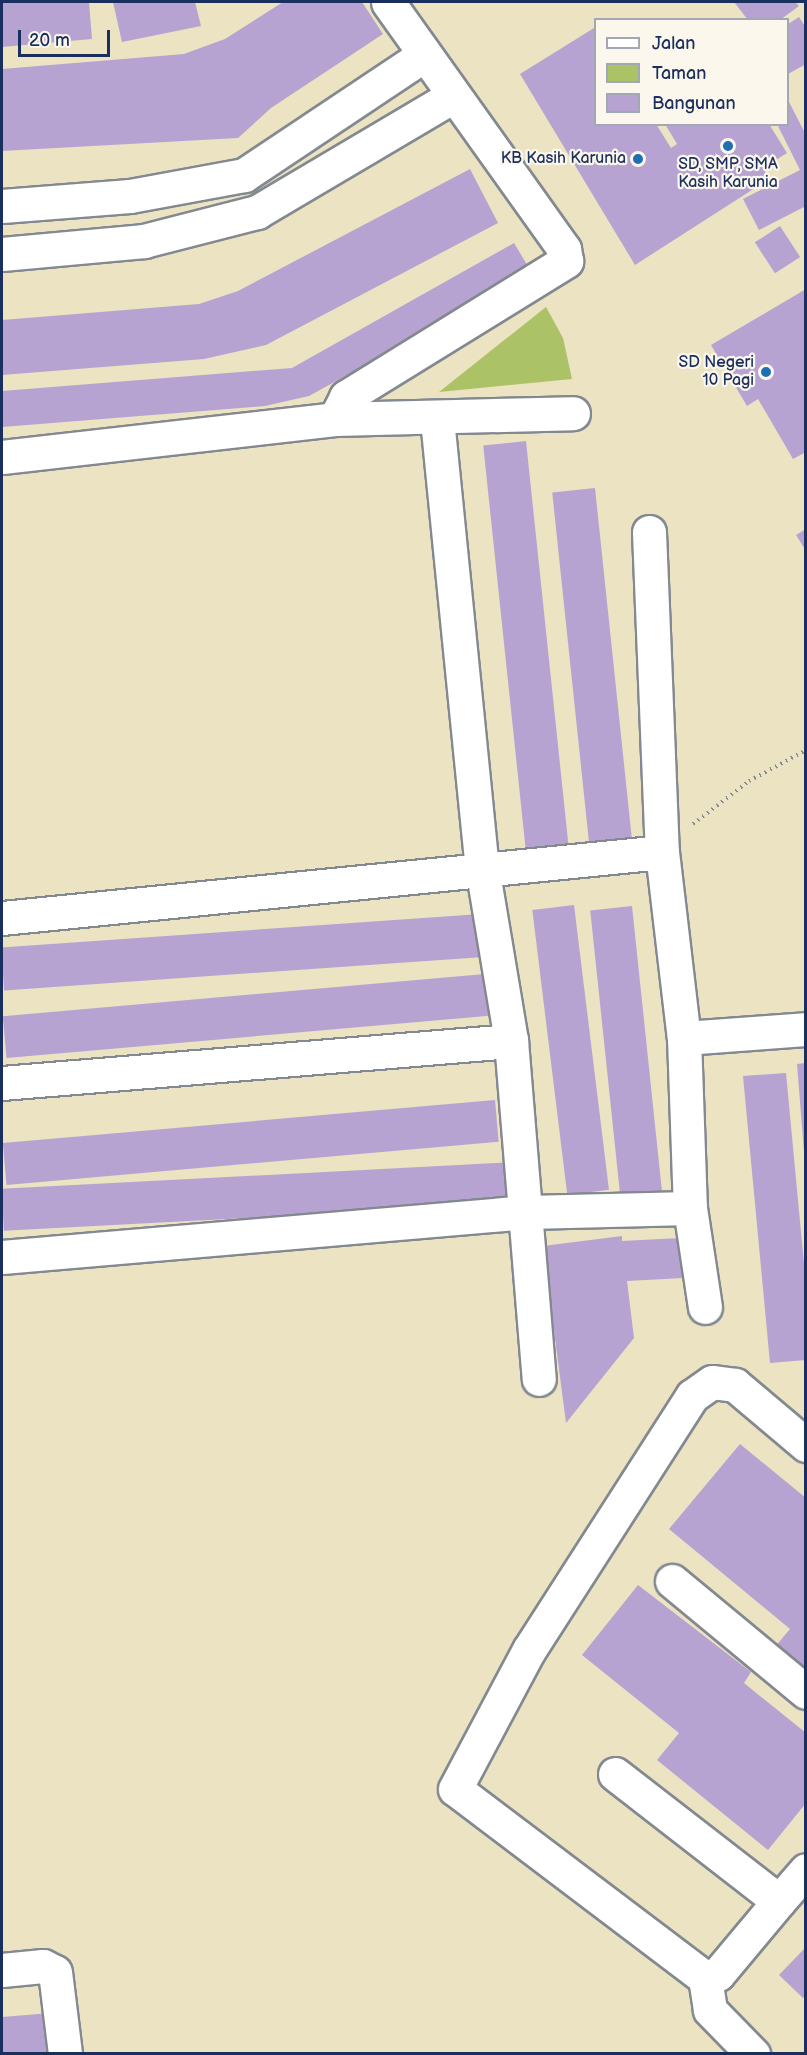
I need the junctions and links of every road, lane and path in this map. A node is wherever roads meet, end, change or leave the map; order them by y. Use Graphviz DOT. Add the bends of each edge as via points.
graph roads {
  1 [pos="388,2"];
  2 [pos="424,55"];
  3 [pos="453,96"];
  4 [pos="2,206"];
  5 [pos="2,254"];
  6 [pos="573,412"];
  7 [pos="335,419"];
  8 [pos="437,419"];
  9 [pos="2,457"];
  10 [pos="649,532"];
  11 [pos="806,750"];
  12 [pos="662,852"];
  13 [pos="482,867"];
  14 [pos="2,918"];
  15 [pos="806,1029"];
  16 [pos="684,1038"];
  17 [pos="511,1041"];
  18 [pos="2,1083"];
  19 [pos="690,1208"];
  20 [pos="527,1212"];
  21 [pos="2,1257"];
  22 [pos="705,1307"];
  23 [pos="539,1379"];
  24 [pos="806,1445"];
  25 [pos="672,1581"];
  26 [pos="806,1692"];
  27 [pos="615,1774"];
  28 [pos="806,1870"];
  29 [pos="779,1901"];
  30 [pos="2,1970"];
  31 [pos="705,1978"];
  32 [pos="65,2054"];
  33 [pos="753,2054"];
  1 -- 2 [label="street"];
  2 -- 3 [label="street"];
  2 -- 4 [label="street" via="244,175 130,196"];
  3 -- 5 [label="street" via="256,212 144,241"];
  3 -- 7 [label="street" via="564,249 566,261 346,398"];
  6 -- 8 [label="street"];
  7 -- 8 [label="street"];
  7 -- 9 [label="street"];
  8 -- 13 [label="street"];
  10 -- 12 [label="street"];
  11 -- 12 [label="path" via="749,781"];
  12 -- 13 [label="street"];
  12 -- 16 [label="street"];
  13 -- 14 [label="street"];
  13 -- 17 [label="street"];
  15 -- 16 [label="street"];
  16 -- 19 [label="street"];
  17 -- 18 [label="street"];
  17 -- 20 [label="street"];
  19 -- 20 [label="street"];
  19 -- 22 [label="street"];
  20 -- 21 [label="street"];
  20 -- 23 [label="street"];
  24 -- 31 [label="street" via="735,1385 712,1382 692,1396 530,1650 455,1789"];
  25 -- 26 [label="street"];
  27 -- 29 [label="street"];
  28 -- 29 [label="street"];
  29 -- 31 [label="street" via="718,1974"];
  30 -- 32 [label="street" via="44,1966 55,1972"];
  31 -- 33 [label="street" via="710,2010"];
}
